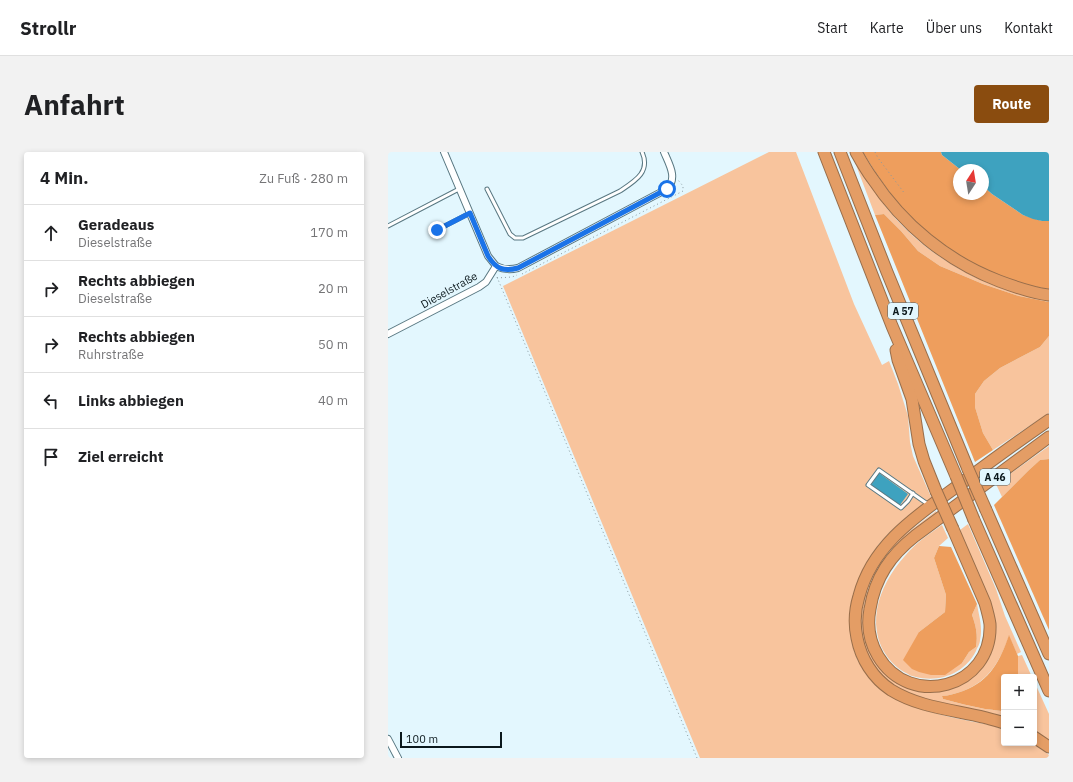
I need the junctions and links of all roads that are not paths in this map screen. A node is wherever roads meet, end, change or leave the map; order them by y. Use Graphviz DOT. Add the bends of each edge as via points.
graph roads {
  1 [pos="444,152"];
  2 [pos="642,152"];
  3 [pos="664,152"];
  4 [pos="824,152"];
  5 [pos="840,152"];
  6 [pos="856,152"];
  7 [pos="460,189"];
  8 [pos="487,189"];
  9 [pos="470,213"];
  10 [pos="388,226"];
  11 [pos="437,230"];
  12 [pos="496,266"];
  13 [pos="1049,295"];
  14 [pos="892,326"];
  15 [pos="388,334"];
  16 [pos="1049,420"];
  17 [pos="1049,437"];
  18 [pos="913,493"];
  19 [pos="931,506"];
  20 [pos="1049,654"];
  21 [pos="1049,691"];
  22 [pos="1001,722"];
  23 [pos="388,739"];
  24 [pos="1037,739"];
  25 [pos="1049,748"];
  26 [pos="398,758"];
  1 -- 7 [label="street"];
  2 -- 8 [label="lane" via="645,159 643,172 620,191 523,238 515,238 510,234"];
  3 -- 12 [label="street" via="673,176 671,185 663,192 518,268 506,270"];
  4 -- 14 [label="highway, A 57"];
  5 -- 20 [label="highway, A 57, bridge" via="968,469"];
  6 -- 13 [label="highway" via="889,202 932,244 984,275 1016,287"];
  7 -- 9 [label="street"];
  7 -- 10 [label="lane"];
  9 -- 11 [label="lane"];
  9 -- 12 [label="street" via="488,256"];
  12 -- 15 [label="street, Dieselstraße" via="486,282 479,287"];
  14 -- 17 [label="highway, A 46, bridge" via="898,360 912,399 922,455 936,491 953,530 985,603 989,614 990,632 986,650 976,666 951,684 932,687 913,684 894,675 880,660 870,634 872,600 883,571 896,553 915,536"];
  14 -- 21 [label="highway, A 57, bridge"];
  16 -- 19 [label="highway"];
  18 -- 18 [label="lane" via="879,470 868,485 901,508"];
  18 -- 19 [label="lane"];
  19 -- 22 [label="highway" via="890,540 869,569 860,590 856,611 855,632 860,649 873,674 899,694 923,704"];
  23 -- 26 [label="street"];
  24 -- 25 [label="highway"];
}
